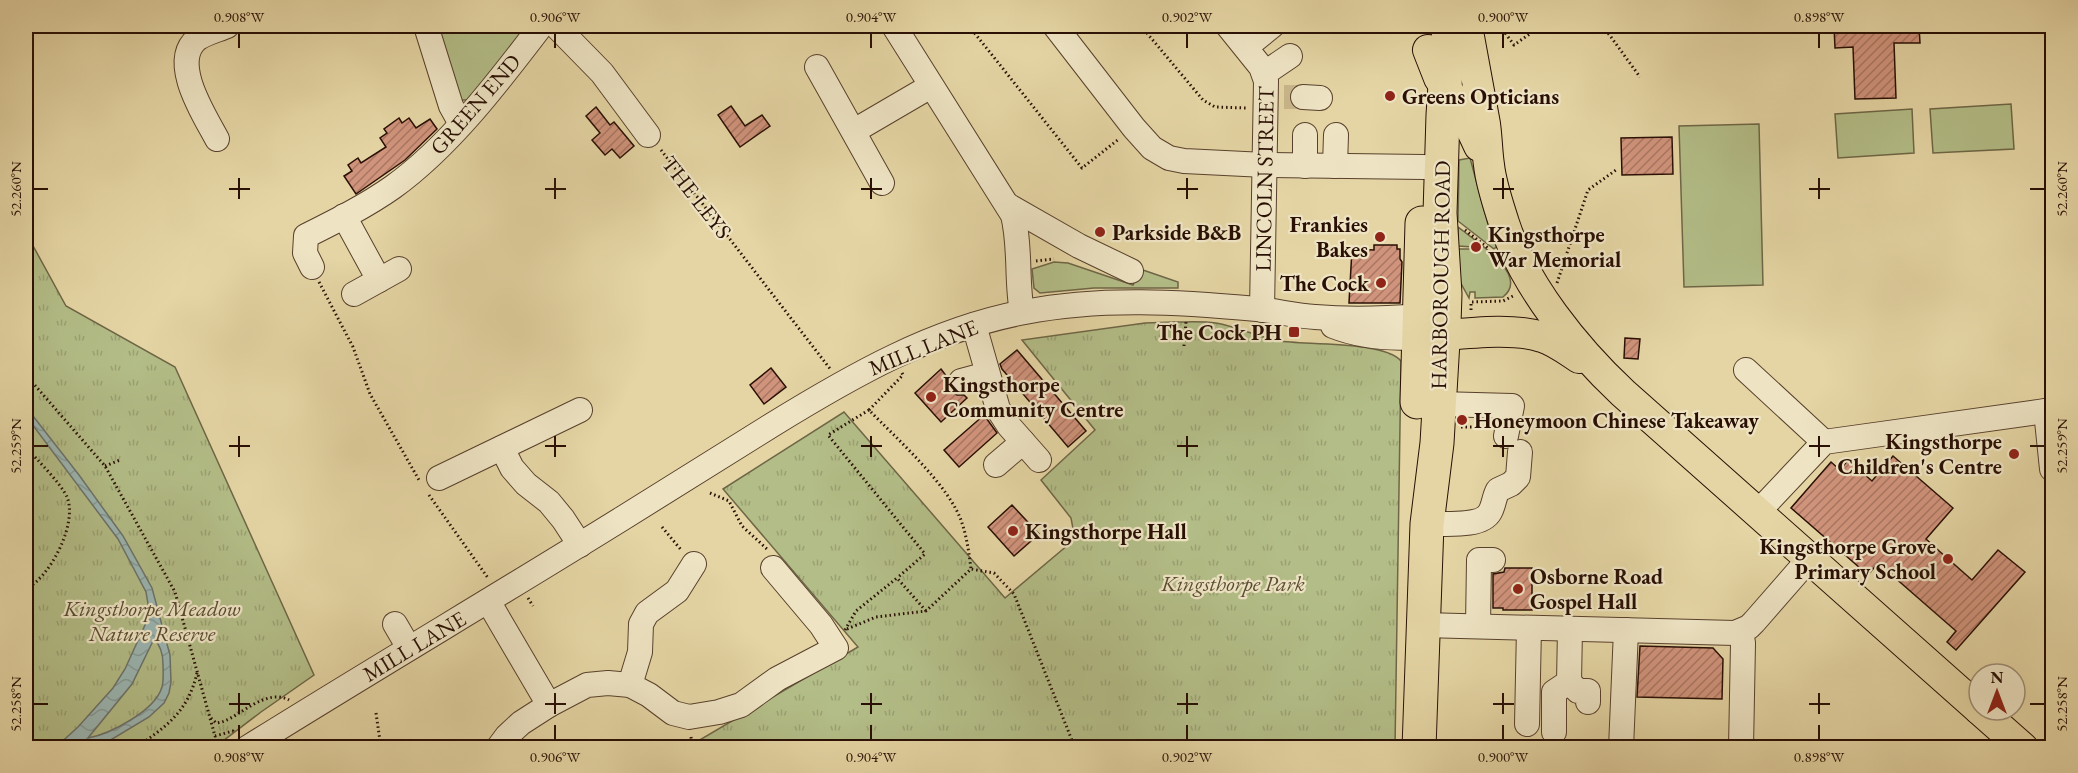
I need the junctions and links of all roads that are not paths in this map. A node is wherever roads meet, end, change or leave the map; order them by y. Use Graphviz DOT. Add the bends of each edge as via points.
graph roads {
  1 [pos="227,26"];
  2 [pos="426,26"];
  3 [pos="541,26"];
  4 [pos="556,26"];
  5 [pos="894,26"];
  6 [pos="1055,26"];
  7 [pos="1228,26"];
  8 [pos="1272,26"];
  9 [pos="1449,26"];
  10 [pos="1467,26"];
  11 [pos="1428,38"];
  12 [pos="1246,47"];
  13 [pos="1290,56"];
  14 [pos="817,67"];
  15 [pos="1264,73"];
  16 [pos="931,86"];
  17 [pos="1445,88"];
  18 [pos="461,124"];
  19 [pos="854,131"];
  20 [pos="648,135"];
  21 [pos="1305,135"];
  22 [pos="1336,135"];
  23 [pos="217,139"];
  24 [pos="1265,165"];
  25 [pos="1305,166"];
  26 [pos="1335,166"];
  27 [pos="1424,167"];
  28 [pos="1489,168"];
  29 [pos="882,183"];
  30 [pos="1009,206"];
  31 [pos="344,216"];
  32 [pos="312,267"];
  33 [pos="1131,272"];
  34 [pos="354,294"];
  35 [pos="1262,305"];
  36 [pos="1022,312"];
  37 [pos="1426,319"];
  38 [pos="1558,321"];
  39 [pos="974,325"];
  40 [pos="1599,370"];
  41 [pos="1746,370"];
  42 [pos="987,374"];
  43 [pos="961,381"];
  44 [pos="580,410"];
  45 [pos="2049,411"];
  46 [pos="1446,416"];
  47 [pos="1023,442"];
  48 [pos="1824,442"];
  49 [pos="502,448"];
  50 [pos="1039,460"];
  51 [pos="996,465"];
  52 [pos="2052,470"];
  53 [pos="430,486"];
  54 [pos="1758,512"];
  55 [pos="1427,524"];
  56 [pos="580,545"];
  57 [pos="1809,559"];
  58 [pos="1493,560"];
  59 [pos="694,564"];
  60 [pos="773,568"];
  61 [pos="489,590"];
  62 [pos="394,624"];
  63 [pos="1423,625"];
  64 [pos="1478,626"];
  65 [pos="1529,628"];
  66 [pos="1570,629"];
  67 [pos="1626,630"];
  68 [pos="1742,631"];
  69 [pos="409,648"];
  70 [pos="1569,682"];
  71 [pos="630,685"];
  72 [pos="1967,698"];
  73 [pos="1588,702"];
  74 [pos="549,705"];
  75 [pos="1995,722"];
  76 [pos="1527,724"];
  77 [pos="1554,732"];
  78 [pos="242,743"];
  79 [pos="498,747"];
  80 [pos="1419,747"];
  81 [pos="1621,747"];
  82 [pos="1741,747"];
  83 [pos="2023,747"];
  1 -- 23 [label="street" via="198,39 187,60 190,87"];
  2 -- 18 [label="street" via="451,106"];
  3 -- 18 [label="street, GREEN END"];
  4 -- 20 [label="street, THE LEYS" via="602,73"];
  5 -- 16 [label="street"];
  6 -- 24 [label="street" via="1152,148 1184,162"];
  7 -- 12 [label="street, LINCOLN STREET"];
  8 -- 12 [label="street"];
  9 -- 17 [label="highway, HARBOROUGH ROAD"];
  10 -- 28 [label="main road"];
  11 -- 17 [label="main road" via="1433,67"];
  11 -- 27 [label="highway, HARBOROUGH ROAD"];
  12 -- 15 [label="street, LINCOLN STREET"];
  13 -- 15 [label="street"];
  14 -- 19 [label="street"];
  15 -- 24 [label="street, LINCOLN STREET" via="1288,99"];
  16 -- 19 [label="street"];
  16 -- 30 [label="street"];
  17 -- 28 [label="main road" via="1465,116"];
  17 -- 37 [label="highway, HARBOROUGH ROAD" via="1452,221"];
  18 -- 31 [label="street, GREEN END" via="442,146 394,186"];
  19 -- 29 [label="street"];
  21 -- 25 [label="street"];
  22 -- 26 [label="street"];
  24 -- 25 [label="street"];
  24 -- 35 [label="street, LINCOLN STREET"];
  25 -- 26 [label="street"];
  26 -- 27 [label="street"];
  27 -- 37 [label="highway, HARBOROUGH ROAD"];
  28 -- 38 [label="main road" via="1512,244"];
  30 -- 33 [label="street"];
  30 -- 36 [label="street" via="1016,227"];
  31 -- 32 [label="street, GREEN END" via="306,236 305,253"];
  31 -- 34 [label="street" via="389,275"];
  35 -- 36 [label="street, MILL LANE" via="1136,302"];
  35 -- 37 [label="street, MILL LANE" via="1311,317"];
  35 -- 37 [label="street" via="1374,312 1404,310 1414,303"];
  36 -- 39 [label="street, MILL LANE"];
  37 -- 38 [label="main road" via="1533,312"];
  37 -- 40 [label="main road" via="1550,339"];
  37 -- 46 [label="highway, HARBOROUGH ROAD"];
  37 -- 55 [label="highway, HARBOROUGH ROAD" via="1417,443"];
  38 -- 40 [label="main road"];
  39 -- 42 [label="street"];
  39 -- 56 [label="street, MILL LANE" via="910,349 841,383"];
  40 -- 54 [label="main road"];
  41 -- 48 [label="street"];
  42 -- 43 [label="street"];
  42 -- 47 [label="street" via="998,410"];
  44 -- 49 [label="street"];
  45 -- 48 [label="street"];
  45 -- 52 [label="street"];
  46 -- 55 [label="highway, HARBOROUGH ROAD" via="1437,443"];
  46 -- 55 [label="street" via="1512,406 1506,439 1518,477 1498,490 1486,517 1467,523"];
  47 -- 50 [label="street"];
  47 -- 51 [label="street"];
  48 -- 54 [label="street"];
  49 -- 53 [label="street"];
  49 -- 56 [label="street" via="512,468 549,502"];
  54 -- 57 [label="main road"];
  55 -- 63 [label="highway, HARBOROUGH ROAD"];
  56 -- 61 [label="street, MILL LANE"];
  57 -- 68 [label="street"];
  57 -- 72 [label="main road"];
  58 -- 64 [label="street" via="1479,560"];
  59 -- 71 [label="street" via="677,591 646,613"];
  60 -- 71 [label="street" via="822,625 841,639 741,705 719,712 689,717 673,713"];
  61 -- 69 [label="street, MILL LANE"];
  61 -- 74 [label="street"];
  62 -- 69 [label="street"];
  63 -- 64 [label="street"];
  63 -- 80 [label="highway, HARBOROUGH ROAD"];
  64 -- 65 [label="street"];
  65 -- 66 [label="street"];
  65 -- 76 [label="street"];
  66 -- 67 [label="street"];
  66 -- 70 [label="street"];
  67 -- 68 [label="street"];
  67 -- 81 [label="street"];
  68 -- 82 [label="street"];
  69 -- 78 [label="street, MILL LANE"];
  70 -- 73 [label="street" via="1578,691 1588,691"];
  70 -- 77 [label="street" via="1554,692"];
  71 -- 74 [label="street" via="587,685"];
  74 -- 79 [label="street" via="521,723"];
  75 -- 83 [label="main road"];
}
